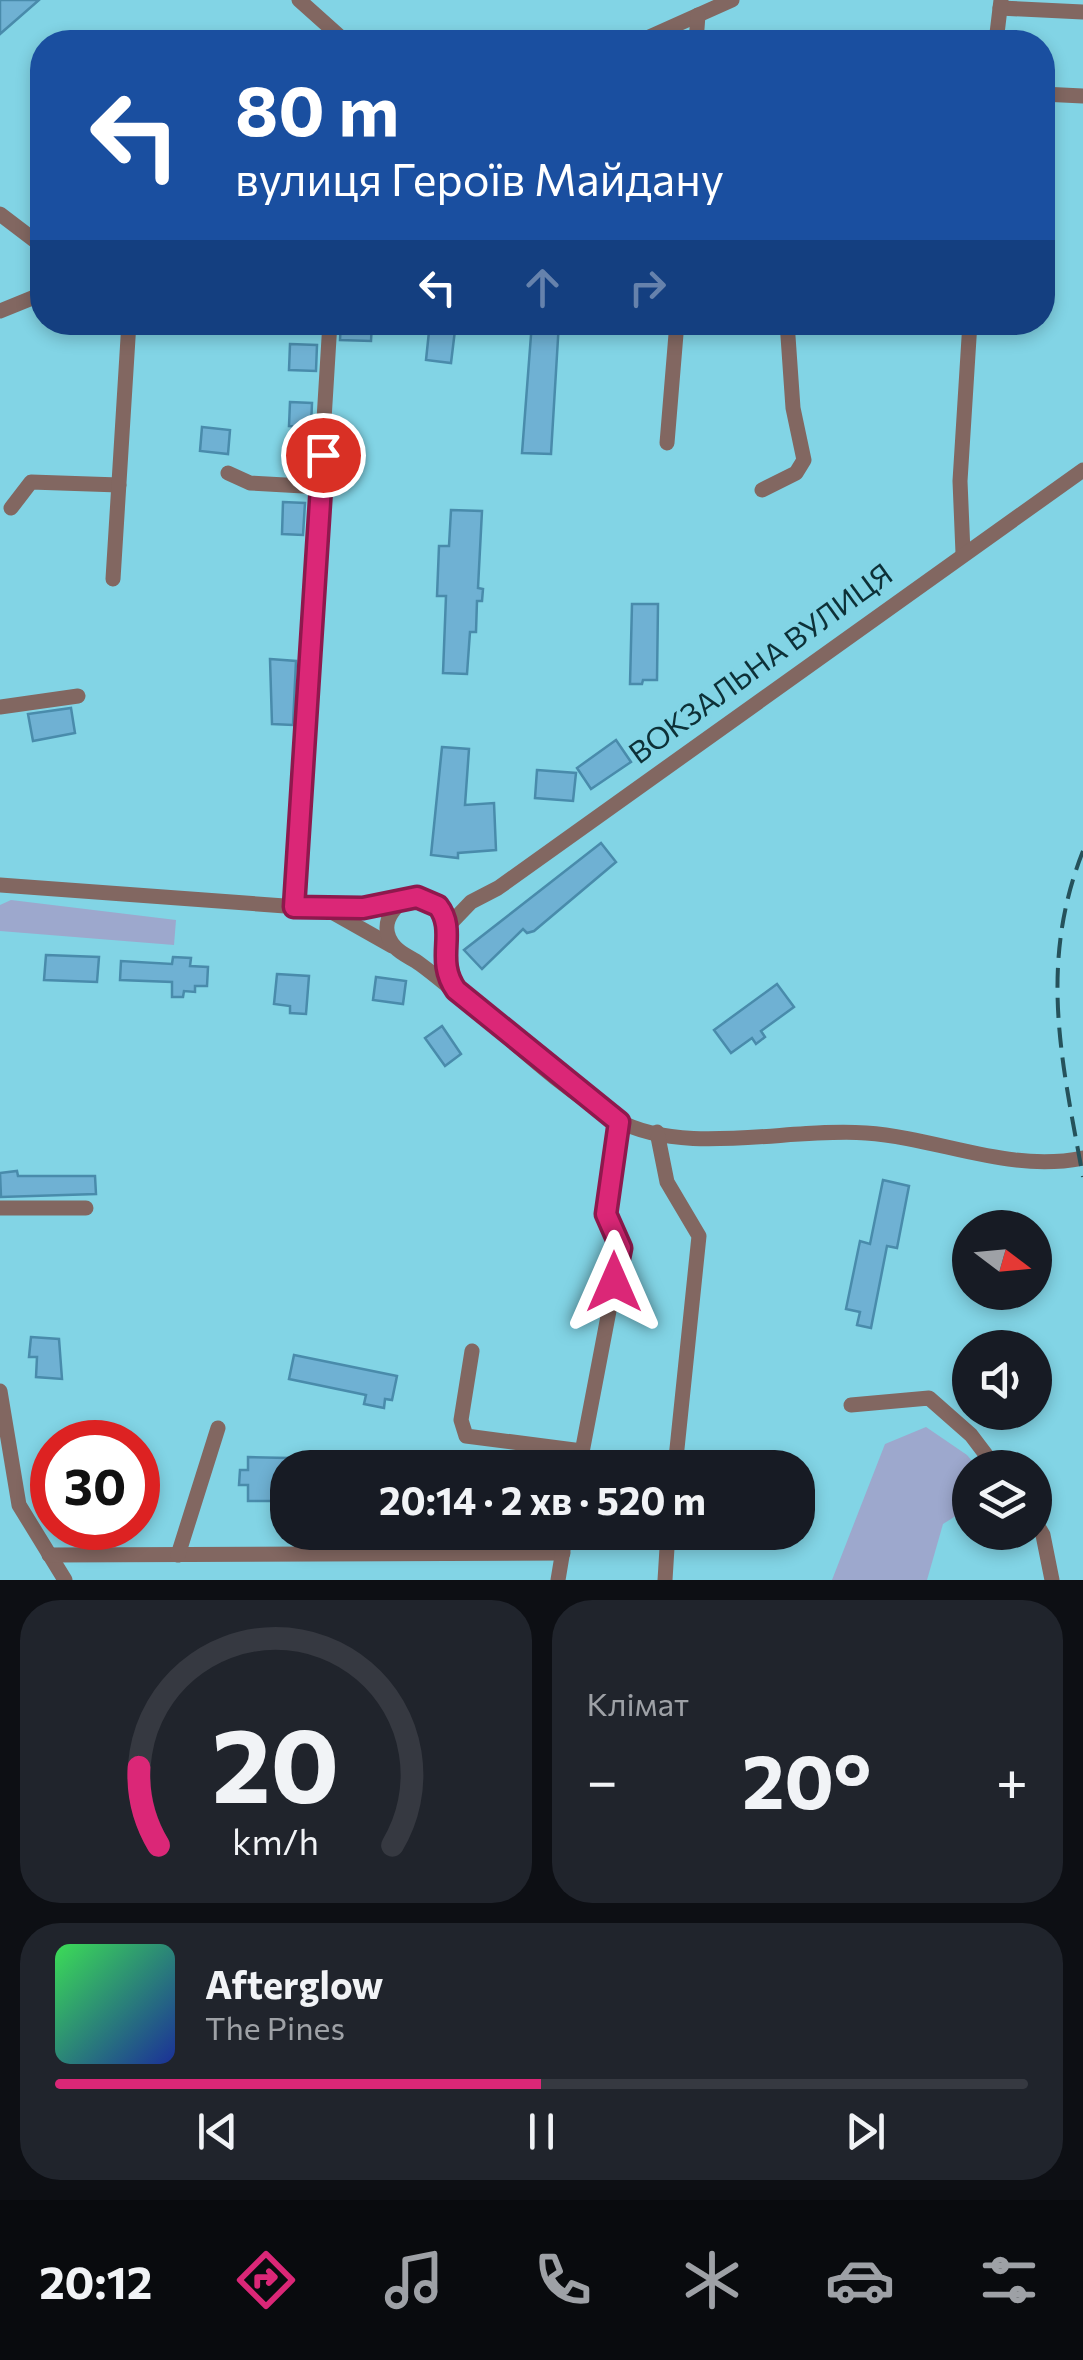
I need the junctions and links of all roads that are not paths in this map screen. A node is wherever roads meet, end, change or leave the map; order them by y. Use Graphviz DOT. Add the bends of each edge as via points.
graph roads {
  1 [pos="299,0"];
  2 [pos="732,0"];
  3 [pos="1000,4"];
  4 [pos="1083,12"];
  5 [pos="698,14"];
  6 [pos="333,30"];
  7 [pos="664,30"];
  8 [pos="697,30"];
  9 [pos="997,30"];
  10 [pos="1055,95"];
  11 [pos="1083,96"];
  12 [pos="0,214"];
  13 [pos="30,237"];
  14 [pos="30,299"];
  15 [pos="0,311"];
  16 [pos="128,335"];
  17 [pos="329,335"];
  18 [pos="676,335"];
  19 [pos="789,335"];
  20 [pos="969,335"];
  21 [pos="667,443"];
  22 [pos="1083,470"];
  23 [pos="228,473"];
  24 [pos="119,484"];
  25 [pos="322,487"];
  26 [pos="762,490"];
  27 [pos="12,508"];
  28 [pos="963,553"];
  29 [pos="113,578"];
  30 [pos="78,696"];
  31 [pos="0,707"];
  32 [pos="0,885"];
  33 [pos="432,901"];
  34 [pos="402,902"];
  35 [pos="471,902"];
  36 [pos="294,907"];
  37 [pos="326,909"];
  38 [pos="447,931"];
  39 [pos="403,953"];
  40 [pos="456,990"];
  41 [pos="619,1122"];
  42 [pos="657,1132"];
  43 [pos="1083,1158"];
  44 [pos="0,1208"];
  45 [pos="86,1208"];
  46 [pos="472,1351"];
  47 [pos="0,1391"];
  48 [pos="850,1405"];
  49 [pos="218,1428"];
  50 [pos="535,1450"];
  51 [pos="582,1450"];
  52 [pos="676,1450"];
  53 [pos="982,1450"];
  54 [pos="0,1498"];
  55 [pos="19,1505"];
  56 [pos="563,1550"];
  57 [pos="666,1550"];
  58 [pos="1046,1550"];
  59 [pos="562,1553"];
  60 [pos="178,1555"];
  61 [pos="50,1556"];
  62 [pos="64,1580"];
  63 [pos="558,1580"];
  64 [pos="664,1580"];
  65 [pos="1052,1580"];
  1 -- 6 [label="street"];
  2 -- 5 [label="street"];
  3 -- 4 [label="street"];
  3 -- 9 [label="street"];
  5 -- 7 [label="street"];
  5 -- 8 [label="street"];
  10 -- 11 [label="street"];
  12 -- 13 [label="street"];
  14 -- 15 [label="street"];
  16 -- 24 [label="street"];
  17 -- 25 [label="street"];
  18 -- 21 [label="street"];
  19 -- 26 [label="street" via="804,460 796,473"];
  20 -- 28 [label="street" via="960,482"];
  22 -- 28 [label="street, ВОКЗАЛЬНА ВУЛИЦЯ"];
  23 -- 25 [label="street" via="250,483"];
  24 -- 27 [label="street" via="31,482"];
  24 -- 29 [label="street"];
  25 -- 36 [label="street"];
  28 -- 35 [label="street, ВОКЗАЛЬНА ВУЛИЦЯ"];
  30 -- 31 [label="street"];
  32 -- 36 [label="street"];
  33 -- 34 [label="street"];
  33 -- 35 [label="street"];
  33 -- 38 [label="street"];
  34 -- 37 [label="street"];
  34 -- 39 [label="street" via="387,928"];
  35 -- 38 [label="street, ВОКЗАЛЬНА ВУЛИЦЯ"];
  36 -- 37 [label="street"];
  37 -- 39 [label="street"];
  38 -- 39 [label="street" via="432,953"];
  38 -- 40 [label="street" via="444,966"];
  39 -- 40 [label="street"];
  40 -- 41 [label="street"];
  41 -- 42 [label="street"];
  41 -- 51 [label="street" via="606,1214 621,1248"];
  42 -- 43 [label="street" via="692,1138 868,1133 1020,1164"];
  42 -- 52 [label="street" via="667,1182 699,1236"];
  44 -- 45 [label="street"];
  46 -- 50 [label="street" via="461,1420 466,1436"];
  47 -- 55 [label="street"];
  48 -- 53 [label="street" via="929,1398"];
  49 -- 60 [label="street"];
  54 -- 55 [label="street"];
  55 -- 61 [label="street"];
  56 -- 59 [label="street"];
  57 -- 64 [label="street"];
  58 -- 65 [label="street"];
  59 -- 60 [label="street"];
  59 -- 63 [label="street"];
  60 -- 61 [label="street"];
  61 -- 62 [label="street"];
}
